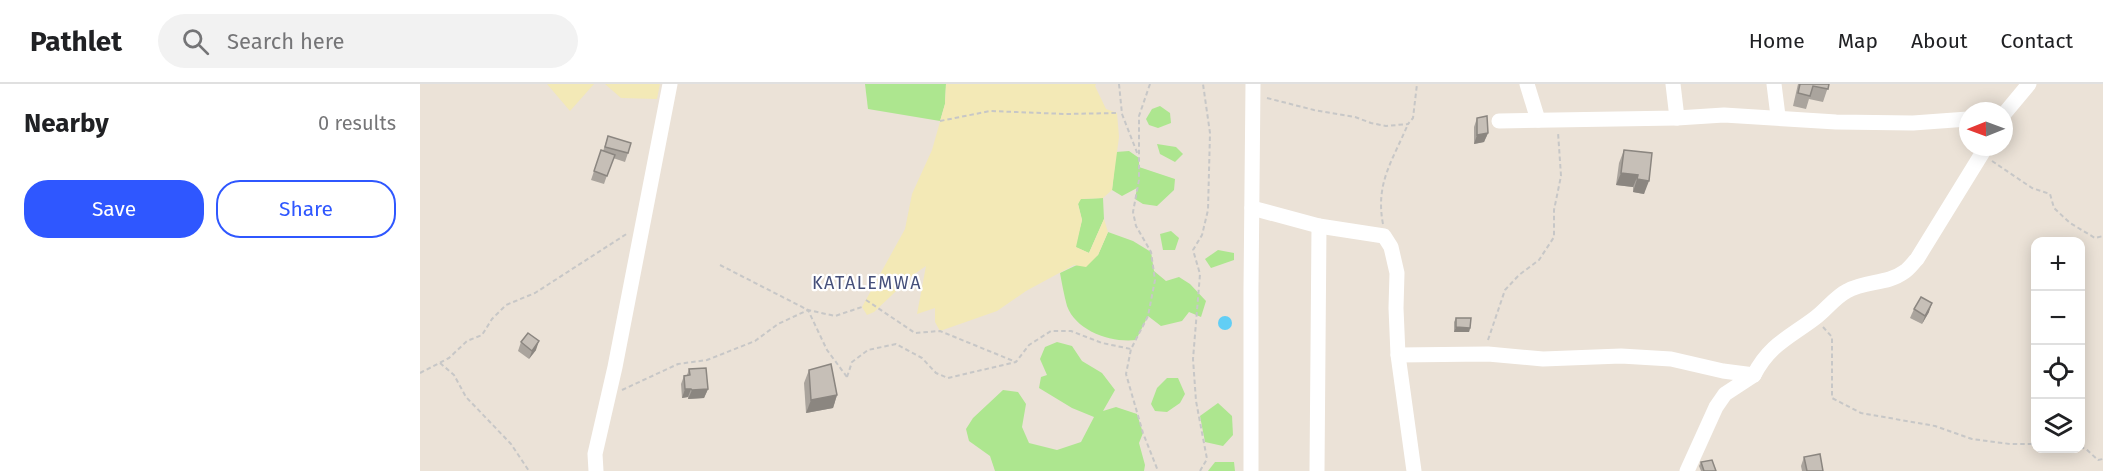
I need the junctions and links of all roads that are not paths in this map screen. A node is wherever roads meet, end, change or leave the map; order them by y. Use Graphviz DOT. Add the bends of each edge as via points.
graph roads {
  1 [pos="670,84"];
  2 [pos="1527,84"];
  3 [pos="1673,84"];
  4 [pos="1774,84"];
  5 [pos="2029,84"];
  6 [pos="1253,88"];
  7 [pos="2013,103"];
  8 [pos="1778,116"];
  9 [pos="1677,118"];
  10 [pos="1538,120"];
  11 [pos="1959,120"];
  12 [pos="1499,121"];
  13 [pos="1979,156"];
  14 [pos="1252,208"];
  15 [pos="1319,226"];
  16 [pos="1398,355"];
  17 [pos="1755,375"];
  18 [pos="594,471"];
  19 [pos="1251,471"];
  20 [pos="1317,471"];
  21 [pos="1414,471"];
  22 [pos="1687,471"];
  1 -- 18 [label="street"];
  2 -- 10 [label="street"];
  3 -- 9 [label="street"];
  4 -- 8 [label="street"];
  5 -- 7 [label="street"];
  6 -- 14 [label="street"];
  8 -- 9 [label="street"];
  8 -- 11 [label="street" via="1836,122"];
  9 -- 10 [label="street"];
  10 -- 12 [label="street"];
  13 -- 17 [label="street" via="1906,272 1845,291 1815,318 1782,339 1762,360"];
  14 -- 15 [label="street"];
  14 -- 19 [label="street"];
  15 -- 16 [label="street" via="1384,236 1391,247 1397,273"];
  15 -- 20 [label="street"];
  16 -- 17 [label="street" via="1484,354 1543,359 1621,356 1671,359"];
  16 -- 21 [label="street"];
  17 -- 22 [label="street" via="1725,394"];
}
